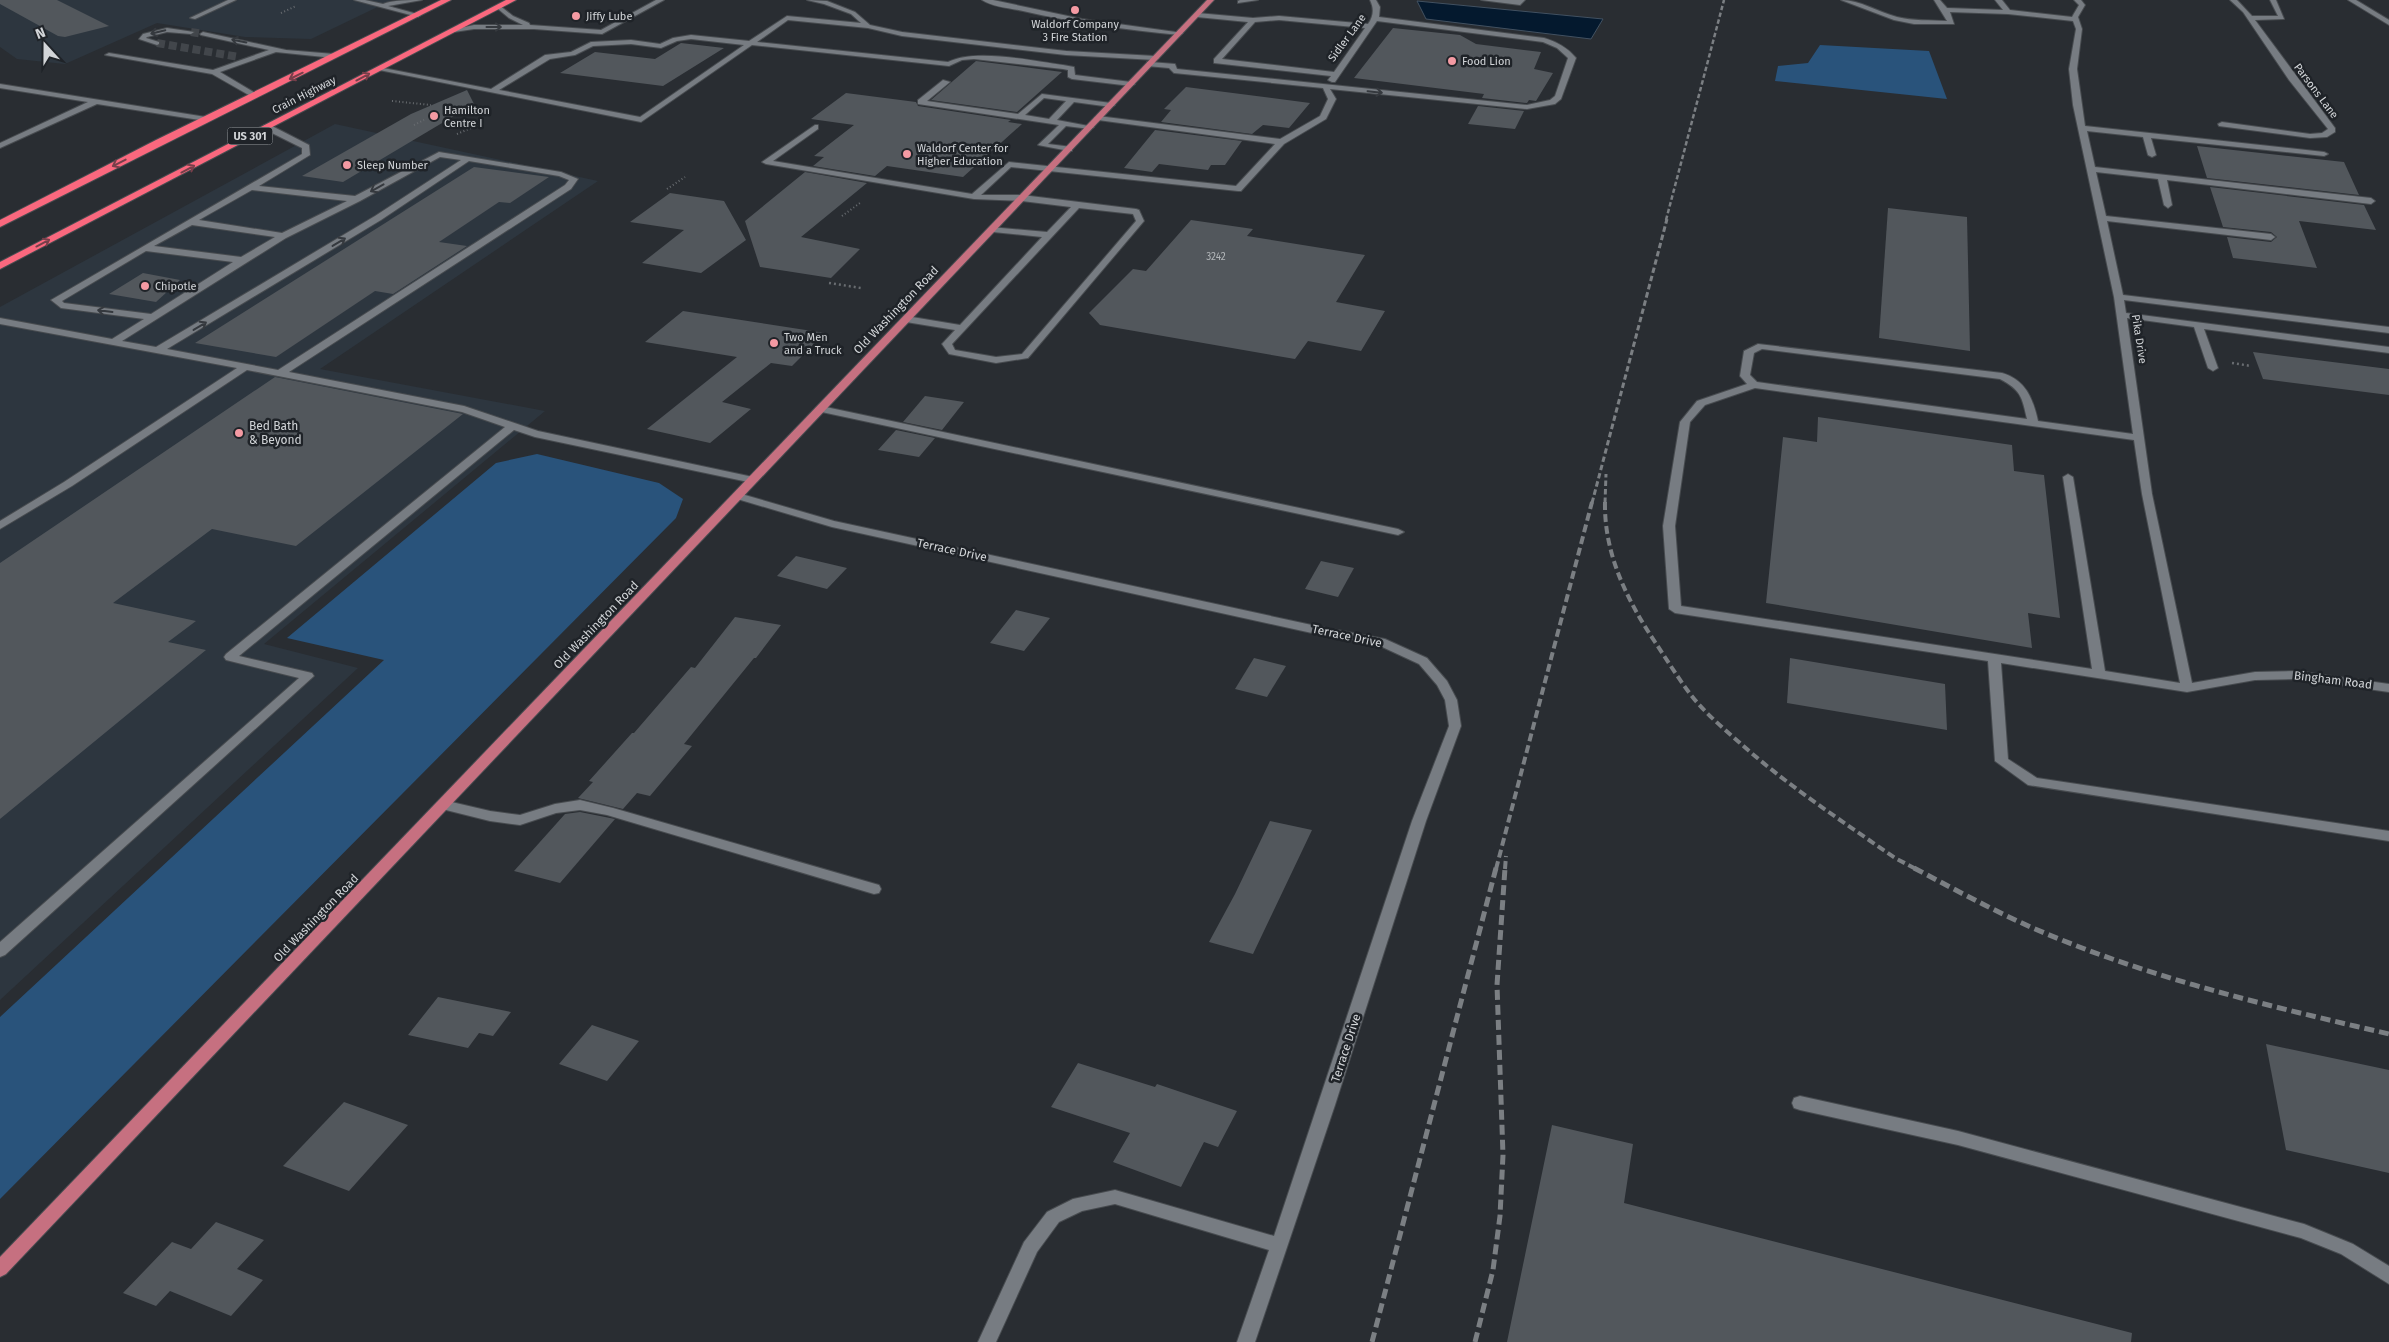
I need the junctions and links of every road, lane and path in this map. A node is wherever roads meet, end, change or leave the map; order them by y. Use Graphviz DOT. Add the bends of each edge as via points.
graph roads {
  1 [pos="233,0"];
  2 [pos="357,0"];
  3 [pos="419,0"];
  4 [pos="447,0"];
  5 [pos="512,0"];
  6 [pos="661,0"];
  7 [pos="810,0"];
  8 [pos="985,0"];
  9 [pos="1211,0"];
  10 [pos="1255,0"];
  11 [pos="1373,0"];
  12 [pos="1484,0"];
  13 [pos="1522,0"];
  14 [pos="1844,0"];
  15 [pos="1938,0"];
  16 [pos="1998,0"];
  17 [pos="2077,0"];
  18 [pos="2234,0"];
  19 [pos="2273,0"];
  20 [pos="2350,0"];
  21 [pos="1240,2"];
  22 [pos="376,4"];
  23 [pos="296,6"];
  24 [pos="499,7"];
  25 [pos="1945,10"];
  26 [pos="2008,12"];
  27 [pos="281,13"];
  28 [pos="418,15"];
  29 [pos="1197,15"];
  30 [pos="193,18"];
  31 [pos="2250,18"];
  32 [pos="2076,19"];
  33 [pos="1253,20"];
  34 [pos="1375,20"];
  35 [pos="2389,23"];
  36 [pos="868,26"];
  37 [pos="1370,26"];
  38 [pos="534,27"];
  39 [pos="454,30"];
  40 [pos="191,32"];
  41 [pos="602,32"];
  42 [pos="1180,33"];
  43 [pos="203,34"];
  44 [pos="158,43"];
  45 [pos="750,43"];
  46 [pos="592,44"];
  47 [pos="274,50"];
  48 [pos="110,55"];
  49 [pos="334,56"];
  50 [pos="239,57"];
  51 [pos="251,59"];
  52 [pos="1153,61"];
  53 [pos="378,69"];
  54 [pos="214,72"];
  55 [pos="1335,74"];
  56 [pos="946,82"];
  57 [pos="1131,84"];
  58 [pos="0,86"];
  59 [pos="1326,88"];
  60 [pos="492,91"];
  61 [pos="254,96"];
  62 [pos="97,100"];
  63 [pos="1072,100"];
  64 [pos="392,101"];
  65 [pos="431,105"];
  66 [pos="1111,105"];
  67 [pos="1020,116"];
  68 [pos="206,119"];
  69 [pos="424,120"];
  70 [pos="1051,121"];
  71 [pos="1094,122"];
  72 [pos="1065,123"];
  73 [pos="483,124"];
  74 [pos="2222,124"];
  75 [pos="414,125"];
  76 [pos="268,127"];
  77 [pos="815,127"];
  78 [pos="2082,128"];
  79 [pos="457,134"];
  80 [pos="2146,135"];
  81 [pos="1281,142"];
  82 [pos="0,146"];
  83 [pos="1068,149"];
  84 [pos="2324,154"];
  85 [pos="2152,155"];
  86 [pos="469,158"];
  87 [pos="1049,169"];
  88 [pos="2090,169"];
  89 [pos="686,177"];
  90 [pos="2162,177"];
  91 [pos="249,187"];
  92 [pos="667,189"];
  93 [pos="974,196"];
  94 [pos="1022,198"];
  95 [pos="357,199"];
  96 [pos="2371,202"];
  97 [pos="860,203"];
  98 [pos="1077,205"];
  99 [pos="2168,205"];
  100 [pos="842,216"];
  101 [pos="2101,218"];
  102 [pos="192,222"];
  103 [pos="0,224"];
  104 [pos="993,229"];
  105 [pos="1049,235"];
  106 [pos="283,236"];
  107 [pos="2271,237"];
  108 [pos="145,248"];
  109 [pos="242,260"];
  110 [pos="0,266"];
  111 [pos="829,283"];
  112 [pos="861,288"];
  113 [pos="2119,297"];
  114 [pos="2122,315"];
  115 [pos="153,317"];
  116 [pos="906,319"];
  117 [pos="0,321"];
  118 [pos="2198,325"];
  119 [pos="962,328"];
  120 [pos="2389,330"];
  121 [pos="114,342"];
  122 [pos="158,350"];
  123 [pos="2389,350"];
  124 [pos="246,366"];
  125 [pos="2213,368"];
  126 [pos="280,373"];
  127 [pos="1754,385"];
  128 [pos="821,409"];
  129 [pos="2033,423"];
  130 [pos="512,426"];
  131 [pos="2140,438"];
  132 [pos="2068,477"];
  133 [pos="753,480"];
  134 [pos="738,496"];
  135 [pos="0,526"];
  136 [pos="1398,532"];
  137 [pos="1994,658"];
  138 [pos="2099,674"];
  139 [pos="2187,688"];
  140 [pos="2389,688"];
  141 [pos="443,805"];
  142 [pos="2389,836"];
  143 [pos="874,889"];
  144 [pos="0,951"];
  145 [pos="1800,1103"];
  146 [pos="1279,1245"];
  147 [pos="0,1269"];
  148 [pos="2389,1276"];
  149 [pos="987,1342"];
  150 [pos="1246,1342"];
  1 -- 30 [label="street"];
  2 -- 22 [label="street"];
  3 -- 22 [label="street"];
  4 -- 28 [label="highway, Crain Highway / US 301"];
  5 -- 24 [label="highway, Crain Highway / US 301"];
  6 -- 41 [label="street"];
  7 -- 36 [label="street" via="853,13"];
  8 -- 42 [label="street" via="1130,29"];
  9 -- 29 [label="main road, Old Washington Road"];
  10 -- 21 [label="street"];
  11 -- 34 [label="street, Sidler Lane" via="1377,6"];
  12 -- 13 [label="street" via="1520,3"];
  14 -- 25 [label="street" via="1914,22 1952,23"];
  15 -- 25 [label="street"];
  16 -- 26 [label="street"];
  17 -- 32 [label="street, Pika Drive" via="2082,5"];
  18 -- 31 [label="street, Parsons Lane"];
  19 -- 31 [label="street" via="2282,18"];
  20 -- 35 [label="street"];
  22 -- 28 [label="street"];
  23 -- 27 [label="path"];
  24 -- 38 [label="street" via="510,17"];
  24 -- 39 [label="highway, Crain Highway / US 301"];
  25 -- 26 [label="street"];
  26 -- 32 [label="street"];
  28 -- 49 [label="highway, Crain Highway / US 301"];
  29 -- 33 [label="street"];
  29 -- 42 [label="main road, Old Washington Road"];
  31 -- 74 [label="street, Parsons Lane" via="2332,130 2324,135 2310,136"];
  32 -- 78 [label="street, Pika Drive" via="2079,29 2073,69"];
  33 -- 37 [label="street" via="1279,18"];
  33 -- 55 [label="street" via="1217,61"];
  34 -- 37 [label="street, Sidler Lane"];
  59 -- 34 [label="street, one-way" via="1513,107 1540,106 1558,97 1572,58 1560,46 1528,37"];
  36 -- 45 [label="street" via="787,18"];
  36 -- 52 [label="street" via="902,34"];
  37 -- 55 [label="street, Sidler Lane"];
  39 -- 38 [label="street, one-way"];
  38 -- 41 [label="street"];
  39 -- 53 [label="highway, Crain Highway / US 301"];
  40 -- 44 [label="street, one-way" via="167,30 145,35 142,39"];
  41 -- 46 [label="street"];
  42 -- 52 [label="main road, Old Washington Road"];
  47 -- 43 [label="street, one-way"];
  45 -- 46 [label="street" via="691,37 674,39 661,46 631,42"];
  45 -- 57 [label="street" via="949,64 961,58 984,58 1063,67 1072,69 1072,77"];
  45 -- 60 [label="street" via="641,120"];
  46 -- 60 [label="street" via="573,54 548,57"];
  47 -- 49 [label="street"];
  47 -- 51 [label="street"];
  48 -- 54 [label="street"];
  49 -- 61 [label="highway, Crain Highway / US 301, one-way"];
  50 -- 51 [label="street"];
  51 -- 54 [label="street"];
  52 -- 57 [label="main road, Old Washington Road"];
  52 -- 59 [label="street" via="1172,66 1174,71"];
  53 -- 60 [label="street"];
  76 -- 53 [label="highway, Crain Highway / US 301, one-way"];
  54 -- 61 [label="street"];
  55 -- 59 [label="street, Sidler Lane"];
  56 -- 67 [label="street" via="921,102"];
  57 -- 66 [label="main road, Old Washington Road"];
  58 -- 62 [label="street"];
  59 -- 81 [label="street" via="1332,99 1323,117"];
  61 -- 68 [label="highway, Crain Highway / US 301"];
  62 -- 68 [label="street"];
  62 -- 82 [label="street"];
  63 -- 66 [label="street"];
  63 -- 67 [label="street" via="1042,96"];
  63 -- 70 [label="street"];
  64 -- 65 [label="path"];
  66 -- 71 [label="main road, Old Washington Road"];
  67 -- 70 [label="street"];
  68 -- 103 [label="highway, Crain Highway / US 301, one-way"];
  69 -- 75 [label="path"];
  70 -- 72 [label="street"];
  71 -- 72 [label="street"];
  71 -- 81 [label="street"];
  71 -- 83 [label="main road, Old Washington Road"];
  72 -- 83 [label="street" via="1042,145"];
  73 -- 79 [label="path"];
  76 -- 91 [label="street" via="306,147 306,155"];
  110 -- 76 [label="highway, Crain Highway / US 301, one-way"];
  77 -- 93 [label="street" via="766,162"];
  78 -- 80 [label="street"];
  78 -- 88 [label="street, Pika Drive"];
  80 -- 84 [label="street"];
  80 -- 85 [label="street"];
  81 -- 87 [label="street" via="1238,189"];
  83 -- 87 [label="main road, Old Washington Road"];
  86 -- 95 [label="street, one-way" via="439,154"];
  122 -- 86 [label="street, one-way" via="378,218"];
  86 -- 126 [label="street" via="561,174 574,180 568,187"];
  87 -- 93 [label="street" via="1009,164"];
  87 -- 94 [label="main road, Old Washington Road"];
  88 -- 90 [label="street"];
  88 -- 101 [label="street, Pika Drive"];
  89 -- 92 [label="path"];
  90 -- 96 [label="street"];
  90 -- 99 [label="street"];
  91 -- 95 [label="street"];
  91 -- 102 [label="street"];
  93 -- 94 [label="street"];
  94 -- 98 [label="street"];
  94 -- 104 [label="main road, Old Washington Road"];
  95 -- 106 [label="street"];
  97 -- 100 [label="path"];
  98 -- 105 [label="street"];
  98 -- 119 [label="street" via="1136,212 1140,221 1025,356 996,360 952,352 947,344"];
  101 -- 107 [label="street"];
  101 -- 113 [label="street, Pika Drive"];
  102 -- 106 [label="street"];
  102 -- 108 [label="street"];
  104 -- 105 [label="street"];
  104 -- 116 [label="main road, Old Washington Road"];
  105 -- 119 [label="street"];
  106 -- 109 [label="street"];
  108 -- 109 [label="street"];
  115 -- 108 [label="street, one-way" via="62,305 56,300"];
  109 -- 115 [label="street"];
  111 -- 112 [label="path"];
  113 -- 114 [label="street, Pika Drive"];
  113 -- 120 [label="street"];
  114 -- 118 [label="street"];
  114 -- 131 [label="street, Pika Drive"];
  115 -- 121 [label="street"];
  116 -- 119 [label="street"];
  116 -- 128 [label="main road, Old Washington Road"];
  117 -- 121 [label="street"];
  118 -- 123 [label="street"];
  118 -- 125 [label="street"];
  121 -- 122 [label="street"];
  122 -- 124 [label="street"];
  124 -- 126 [label="street"];
  124 -- 135 [label="street"];
  126 -- 130 [label="street" via="464,409"];
  127 -- 129 [label="street"];
  127 -- 129 [label="street" via="1745,376 1749,351 1760,346 1992,375 2014,382 2026,391"];
  127 -- 137 [label="street, Bingham Road" via="1702,403 1685,422 1669,526 1675,609"];
  128 -- 133 [label="main road, Old Washington Road"];
  128 -- 136 [label="street"];
  129 -- 131 [label="street"];
  130 -- 133 [label="street" via="534,434"];
  130 -- 144 [label="street" via="230,657 308,676"];
  131 -- 139 [label="street, Pika Drive" via="2147,494"];
  132 -- 138 [label="street"];
  133 -- 134 [label="main road, Old Washington Road"];
  134 -- 141 [label="main road, Old Washington Road"];
  134 -- 146 [label="street, Terrace Drive" via="832,524 1381,642 1423,660 1443,684 1451,700 1455,726 1419,822"];
  137 -- 138 [label="street, Bingham Road"];
  137 -- 142 [label="street" via="2002,762 2033,782"];
  138 -- 139 [label="street, Bingham Road"];
  139 -- 140 [label="street, Bingham Road" via="2255,676 2296,674"];
  141 -- 143 [label="street" via="520,820 580,805"];
  141 -- 147 [label="main road, Old Washington Road"];
  145 -- 148 [label="street" via="1958,1138 2304,1231 2347,1249"];
  146 -- 149 [label="street" via="1116,1197 1079,1204 1053,1217 1030,1247"];
  146 -- 150 [label="street, Terrace Drive"];
}
